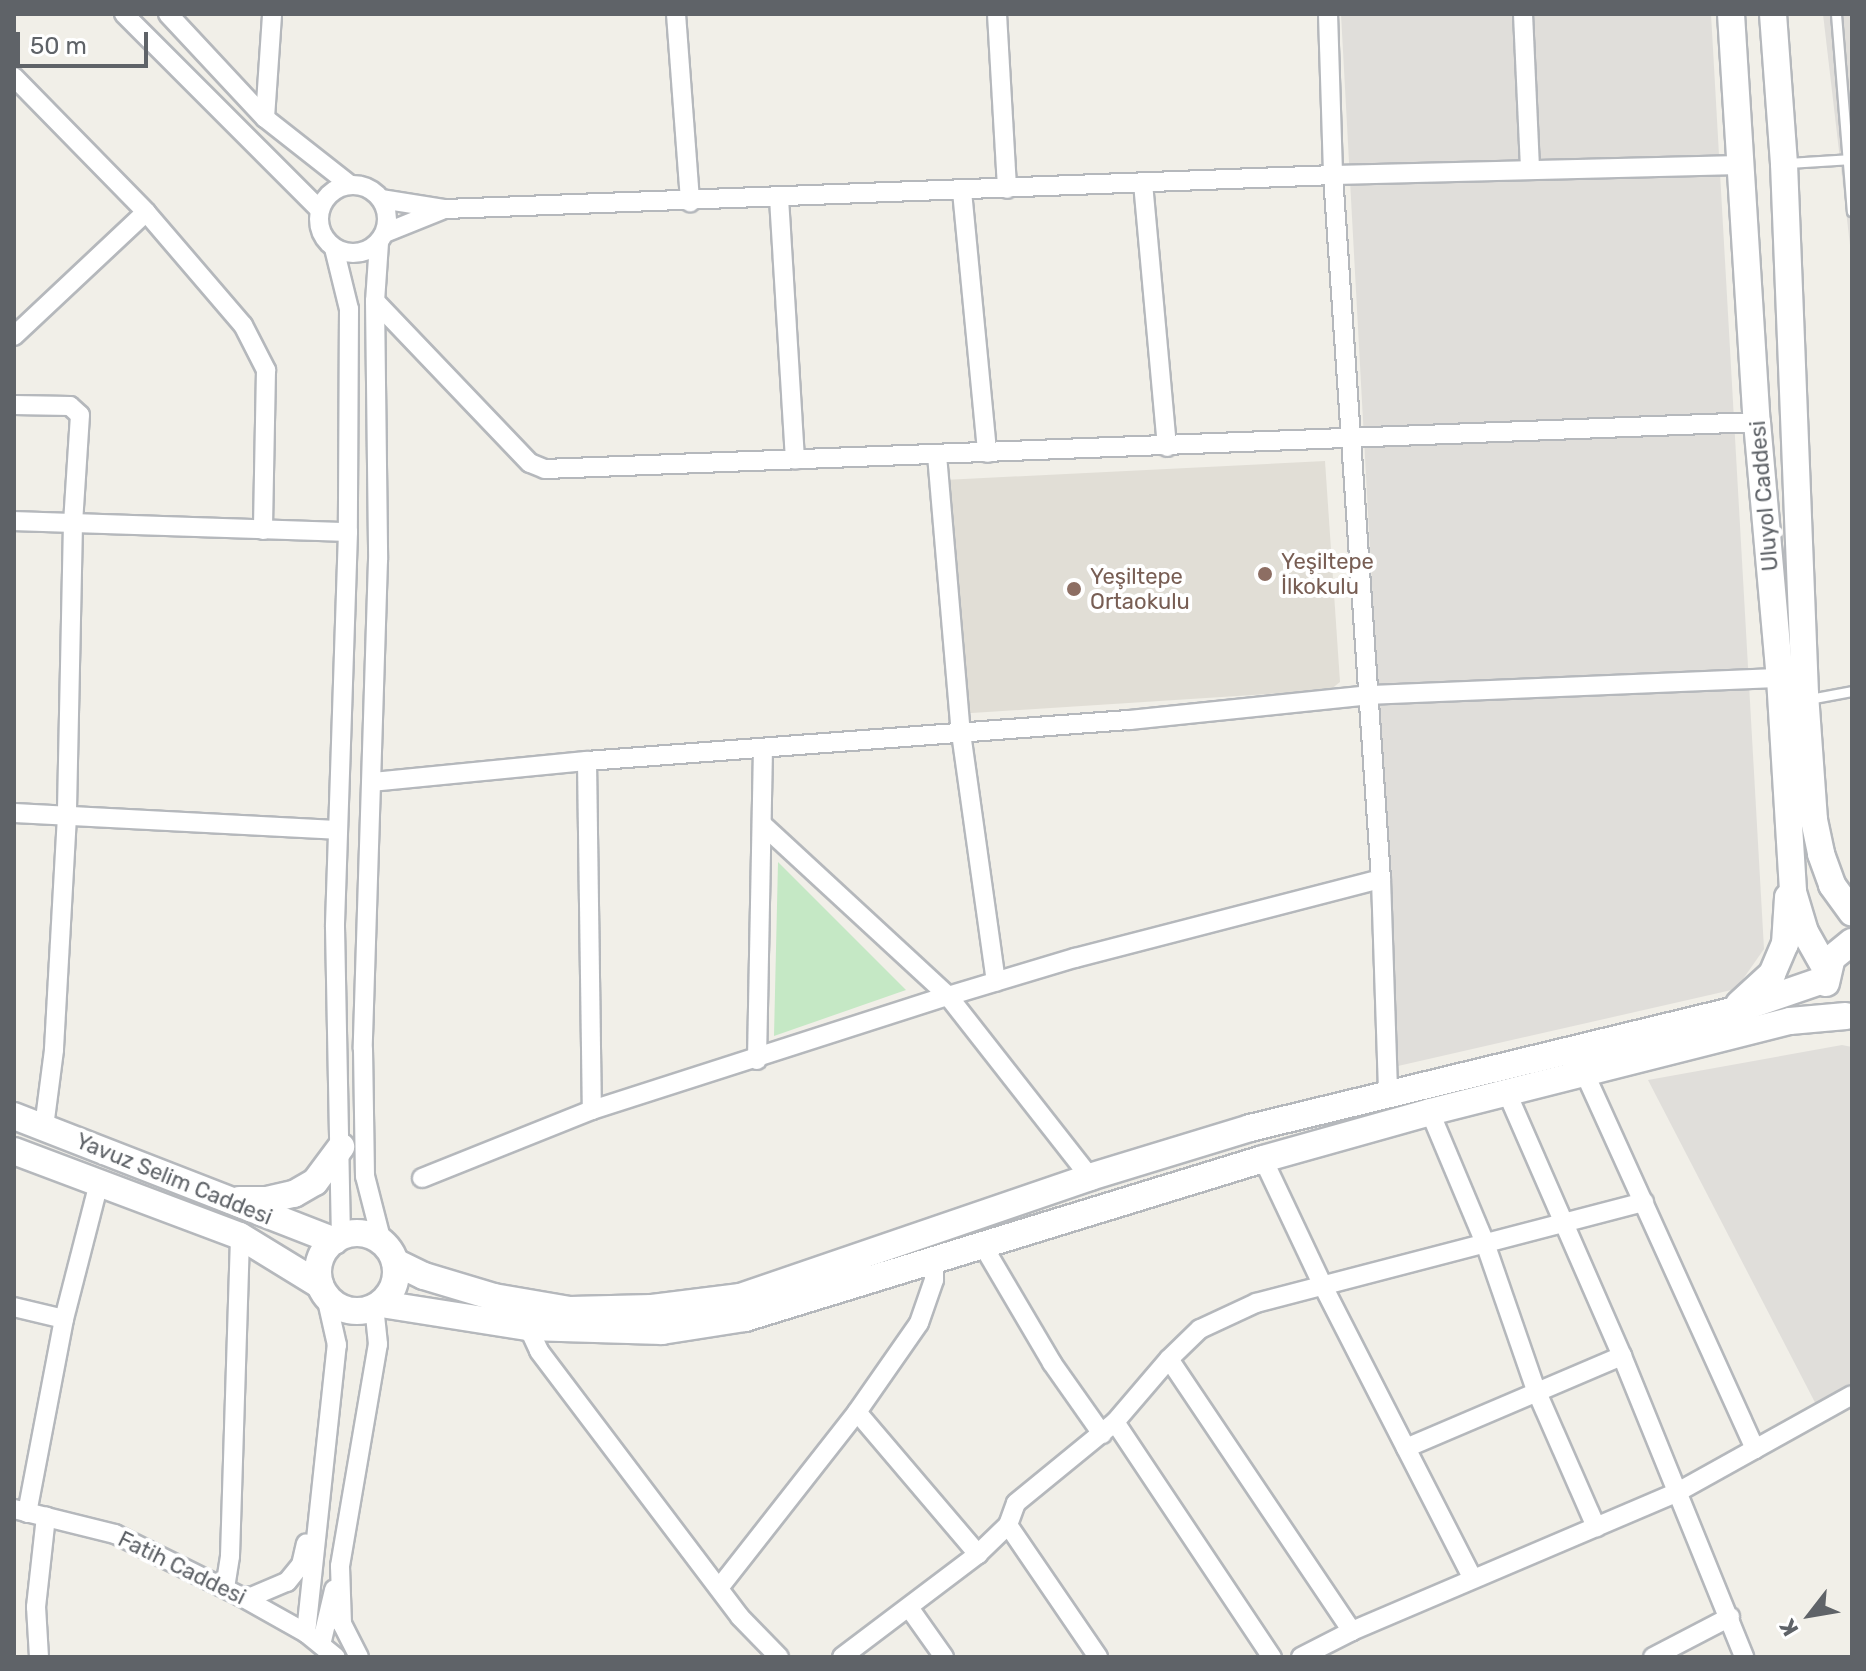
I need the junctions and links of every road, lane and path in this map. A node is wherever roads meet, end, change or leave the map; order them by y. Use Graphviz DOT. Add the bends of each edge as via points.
graph roads {
  1 [pos="124,14"];
  2 [pos="168,14"];
  3 [pos="272,14"];
  4 [pos="676,14"];
  5 [pos="997,14"];
  6 [pos="1328,14"];
  7 [pos="1523,14"];
  8 [pos="1731,14"];
  9 [pos="1773,14"];
  10 [pos="1836,14"];
  11 [pos="15,81"];
  12 [pos="265,118"];
  13 [pos="1848,159"];
  14 [pos="1784,164"];
  15 [pos="1741,165"];
  16 [pos="1530,170"];
  17 [pos="1333,175"];
  18 [pos="1143,183"];
  19 [pos="350,185"];
  20 [pos="1007,189"];
  21 [pos="962,191"];
  22 [pos="779,198"];
  23 [pos="381,199"];
  24 [pos="690,202"];
  25 [pos="445,209"];
  26 [pos="320,210"];
  27 [pos="1852,211"];
  28 [pos="146,212"];
  29 [pos="382,238"];
  30 [pos="334,248"];
  31 [pos="375,301"];
  32 [pos="14,336"];
  33 [pos="14,405"];
  34 [pos="1757,422"];
  35 [pos="1352,439"];
  36 [pos="1167,447"];
  37 [pos="987,453"];
  38 [pos="937,455"];
  39 [pos="795,460"];
  40 [pos="14,521"];
  41 [pos="73,523"];
  42 [pos="263,530"];
  43 [pos="348,532"];
  44 [pos="1780,678"];
  45 [pos="1852,691"];
  46 [pos="1369,695"];
  47 [pos="1805,699"];
  48 [pos="961,733"];
  49 [pos="763,749"];
  50 [pos="587,761"];
  51 [pos="372,782"];
  52 [pos="14,813"];
  53 [pos="67,816"];
  54 [pos="763,825"];
  55 [pos="337,830"];
  56 [pos="1792,866"];
  57 [pos="1381,879"];
  58 [pos="1852,913"];
  59 [pos="1852,942"];
  60 [pos="1827,975"];
  61 [pos="996,982"];
  62 [pos="948,996"];
  63 [pos="1719,1014"];
  64 [pos="1849,1018"];
  65 [pos="757,1060"];
  66 [pos="1585,1074"];
  67 [pos="1388,1095"];
  68 [pos="1508,1095"];
  69 [pos="592,1110"];
  70 [pos="1430,1112"];
  71 [pos="14,1116"];
  72 [pos="44,1127"];
  73 [pos="341,1147"];
  74 [pos="14,1151"];
  75 [pos="1263,1159"];
  76 [pos="1090,1177"];
  77 [pos="422,1178"];
  78 [pos="99,1183"];
  79 [pos="220,1197"];
  80 [pos="1644,1202"];
  81 [pos="1566,1223"];
  82 [pos="240,1236"];
  83 [pos="337,1239"];
  84 [pos="1485,1243"];
  85 [pos="982,1244"];
  86 [pos="389,1252"];
  87 [pos="934,1260"];
  88 [pos="1322,1284"];
  89 [pos="323,1291"];
  90 [pos="377,1306"];
  91 [pos="14,1307"];
  92 [pos="64,1319"];
  93 [pos="528,1327"];
  94 [pos="1622,1356"];
  95 [pos="1169,1359"];
  96 [pos="1536,1390"];
  97 [pos="1852,1395"];
  98 [pos="857,1412"];
  99 [pos="1108,1428"];
  100 [pos="1406,1448"];
  101 [pos="1755,1449"];
  102 [pos="324,1459"];
  103 [pos="1676,1493"];
  104 [pos="20,1511"];
  105 [pos="46,1517"];
  106 [pos="1008,1525"];
  107 [pos="1596,1527"];
  108 [pos="978,1554"];
  109 [pos="340,1566"];
  110 [pos="1473,1579"];
  111 [pos="719,1588"];
  112 [pos="232,1592"];
  113 [pos="910,1609"];
  114 [pos="1730,1617"];
  115 [pos="1352,1631"];
  116 [pos="306,1633"];
  117 [pos="321,1645"];
  118 [pos="39,1657"];
  119 [pos="336,1657"];
  120 [pos="359,1657"];
  121 [pos="779,1657"];
  122 [pos="842,1657"];
  123 [pos="944,1657"];
  124 [pos="1098,1657"];
  125 [pos="1272,1657"];
  126 [pos="1301,1657"];
  127 [pos="1653,1657"];
  128 [pos="1744,1657"];
  1 -- 26 [label="street"];
  2 -- 12 [label="street"];
  3 -- 12 [label="street"];
  4 -- 24 [label="street"];
  5 -- 20 [label="street"];
  6 -- 17 [label="street"];
  7 -- 16 [label="street"];
  8 -- 15 [label="main road, Uluyol Caddesi"];
  9 -- 14 [label="main road, Uluyol Caddesi"];
  10 -- 13 [label="lane"];
  11 -- 28 [label="street"];
  12 -- 19 [label="street"];
  13 -- 14 [label="lane"];
  13 -- 27 [label="lane"];
  14 -- 47 [label="main road, Uluyol Caddesi"];
  15 -- 16 [label="street"];
  15 -- 34 [label="main road, Uluyol Caddesi"];
  16 -- 17 [label="street"];
  17 -- 18 [label="street"];
  17 -- 35 [label="street"];
  18 -- 20 [label="street"];
  18 -- 36 [label="street"];
  19 -- 23 [label="street"];
  19 -- 26 [label="street" via="328,195"];
  20 -- 21 [label="street"];
  21 -- 22 [label="street"];
  21 -- 37 [label="street"];
  22 -- 24 [label="street"];
  22 -- 39 [label="street"];
  23 -- 25 [label="street"];
  23 -- 29 [label="street" via="388,221"];
  24 -- 25 [label="street"];
  25 -- 29 [label="street"];
  26 -- 30 [label="street" via="319,226"];
  28 -- 32 [label="street"];
  28 -- 42 [label="street" via="243,325 266,370"];
  29 -- 30 [label="street" via="360,253"];
  29 -- 31 [label="street"];
  30 -- 43 [label="street" via="349,309"];
  31 -- 39 [label="street" via="530,463 545,469"];
  31 -- 51 [label="street" via="378,560"];
  33 -- 41 [label="street" via="70,406 80,415"];
  34 -- 35 [label="street"];
  34 -- 44 [label="main road, Uluyol Caddesi"];
  35 -- 36 [label="street"];
  35 -- 46 [label="street"];
  36 -- 37 [label="street"];
  37 -- 38 [label="street"];
  38 -- 39 [label="street"];
  38 -- 48 [label="street"];
  40 -- 41 [label="street"];
  41 -- 42 [label="street"];
  41 -- 53 [label="street"];
  42 -- 43 [label="street"];
  43 -- 55 [label="street"];
  44 -- 46 [label="street"];
  44 -- 56 [label="main road, Uluyol Caddesi"];
  45 -- 47 [label="lane"];
  46 -- 48 [label="street"];
  46 -- 57 [label="street"];
  47 -- 58 [label="main road, Uluyol Caddesi" via="1821,854 1832,885"];
  48 -- 49 [label="street"];
  48 -- 61 [label="street"];
  49 -- 50 [label="street"];
  49 -- 54 [label="street"];
  50 -- 51 [label="street"];
  50 -- 69 [label="street"];
  51 -- 86 [label="street" via="365,1176"];
  52 -- 53 [label="street"];
  53 -- 55 [label="street"];
  53 -- 72 [label="street" via="54,1050"];
  54 -- 62 [label="street"];
  54 -- 65 [label="street"];
  55 -- 73 [label="street"];
  56 -- 60 [label="main road, Uluyol Caddesi" via="1793,892 1805,932"];
  56 -- 63 [label="main road" via="1785,944 1772,974 1742,1003"];
  57 -- 61 [label="street"];
  57 -- 67 [label="street"];
  59 -- 60 [label="main road" via="1832,958"];
  60 -- 63 [label="main road"];
  60 -- 64 [label="main road, Uluyol Caddesi" via="1830,999"];
  61 -- 62 [label="street"];
  62 -- 65 [label="street"];
  62 -- 76 [label="street"];
  63 -- 67 [label="main road"];
  64 -- 66 [label="main road" via="1790,1021"];
  65 -- 69 [label="street"];
  66 -- 68 [label="main road"];
  66 -- 80 [label="street"];
  67 -- 76 [label="main road" via="1250,1128"];
  68 -- 70 [label="main road"];
  68 -- 81 [label="street"];
  69 -- 77 [label="street"];
  70 -- 75 [label="main road"];
  70 -- 84 [label="street"];
  71 -- 72 [label="main road, Yavuz Selim Caddesi"];
  72 -- 79 [label="main road, Yavuz Selim Caddesi"];
  73 -- 79 [label="main road" via="315,1182 294,1194 267,1200"];
  73 -- 83 [label="street"];
  74 -- 78 [label="main road, Yavuz Selim Caddesi"];
  75 -- 85 [label="main road"];
  75 -- 88 [label="street"];
  76 -- 86 [label="main road" via="740,1297 652,1308 570,1310 494,1297 424,1276"];
  78 -- 82 [label="main road, Yavuz Selim Caddesi"];
  78 -- 92 [label="street"];
  79 -- 83 [label="main road, Yavuz Selim Caddesi"];
  80 -- 81 [label="street"];
  80 -- 101 [label="street"];
  81 -- 84 [label="street"];
  81 -- 94 [label="street"];
  82 -- 89 [label="main road, Yavuz Selim Caddesi"];
  82 -- 112 [label="street"];
  83 -- 86 [label="main road" via="360,1233"];
  83 -- 89 [label="main road" via="320,1259"];
  84 -- 88 [label="street"];
  84 -- 96 [label="street"];
  85 -- 87 [label="main road"];
  85 -- 99 [label="street" via="1052,1363"];
  86 -- 90 [label="main road" via="394,1285"];
  87 -- 93 [label="main road" via="731,1320 662,1331"];
  87 -- 98 [label="street" via="934,1280 919,1323"];
  88 -- 95 [label="street" via="1256,1303 1200,1329"];
  88 -- 100 [label="street"];
  89 -- 90 [label="main road" via="346,1310"];
  89 -- 102 [label="street" via="337,1345"];
  90 -- 93 [label="main road"];
  90 -- 109 [label="street" via="378,1344"];
  91 -- 92 [label="street"];
  92 -- 104 [label="street"];
  93 -- 111 [label="street" via="539,1351"];
  94 -- 96 [label="street"];
  94 -- 103 [label="street"];
  95 -- 99 [label="street"];
  95 -- 115 [label="street"];
  96 -- 100 [label="street"];
  96 -- 107 [label="street"];
  97 -- 101 [label="street"];
  98 -- 108 [label="street"];
  98 -- 111 [label="street"];
  99 -- 106 [label="street" via="1016,1503"];
  99 -- 125 [label="street"];
  100 -- 110 [label="street"];
  101 -- 103 [label="street"];
  102 -- 112 [label="street" via="301,1565 274,1590 251,1597"];
  102 -- 116 [label="street"];
  103 -- 107 [label="street"];
  103 -- 114 [label="street"];
  104 -- 105 [label="street, Fatih Caddesi"];
  105 -- 112 [label="street, Fatih Caddesi" via="115,1534"];
  105 -- 118 [label="street" via="36,1607"];
  106 -- 108 [label="street"];
  106 -- 124 [label="street"];
  107 -- 110 [label="street"];
  108 -- 113 [label="street"];
  109 -- 117 [label="street"];
  109 -- 120 [label="street" via="342,1624"];
  110 -- 115 [label="street"];
  111 -- 121 [label="street"];
  112 -- 116 [label="street, Fatih Caddesi"];
  113 -- 122 [label="street"];
  113 -- 123 [label="street"];
  114 -- 127 [label="street"];
  114 -- 128 [label="street"];
  115 -- 126 [label="street"];
  116 -- 117 [label="street, Fatih Caddesi"];
  117 -- 119 [label="street, Fatih Caddesi"];
}
